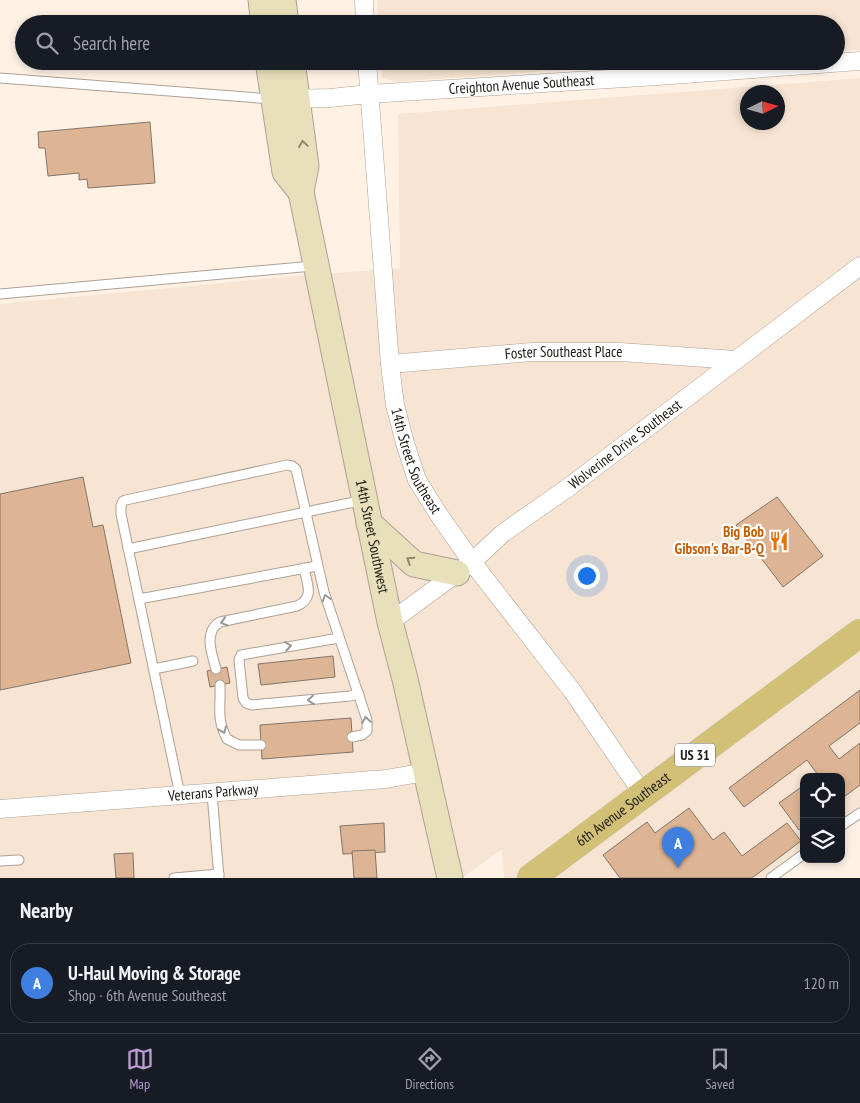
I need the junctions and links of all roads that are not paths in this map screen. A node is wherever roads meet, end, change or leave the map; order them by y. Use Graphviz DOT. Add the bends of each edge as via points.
graph roads {
  1 [pos="364,0"];
  2 [pos="265,7"];
  3 [pos="275,15"];
  4 [pos="365,15"];
  5 [pos="860,61"];
  6 [pos="845,62"];
  7 [pos="269,70"];
  8 [pos="293,70"];
  9 [pos="368,70"];
  10 [pos="739,70"];
  11 [pos="0,78"];
  12 [pos="369,94"];
  13 [pos="298,99"];
  14 [pos="273,100"];
  15 [pos="301,192"];
  16 [pos="315,266"];
  17 [pos="860,266"];
  18 [pos="0,294"];
  19 [pos="735,360"];
  20 [pos="390,364"];
  21 [pos="367,511"];
  22 [pos="306,512"];
  23 [pos="128,549"];
  24 [pos="317,566"];
  25 [pos="464,567"];
  26 [pos="304,568"];
  27 [pos="139,599"];
  28 [pos="390,622"];
  29 [pos="860,633"];
  30 [pos="339,638"];
  31 [pos="193,661"];
  32 [pos="154,669"];
  33 [pos="216,669"];
  34 [pos="220,685"];
  35 [pos="359,694"];
  36 [pos="352,737"];
  37 [pos="261,745"];
  38 [pos="425,772"];
  39 [pos="212,793"];
  40 [pos="643,794"];
  41 [pos="180,795"];
  42 [pos="0,810"];
  43 [pos="860,813"];
  44 [pos="845,823"];
  45 [pos="800,857"];
  46 [pos="19,860"];
  47 [pos="0,861"];
  48 [pos="219,876"];
  49 [pos="174,878"];
  50 [pos="450,878"];
  51 [pos="532,878"];
  52 [pos="771,878"];
  1 -- 4 [label="street"];
  2 -- 3 [label="main road"];
  5 -- 6 [label="street, Creighton Avenue Southeast"];
  7 -- 14 [label="main road, 14th Street Southwest"];
  8 -- 13 [label="main road, 14th Street Southwest"];
  9 -- 12 [label="street, 14th Street Southeast"];
  10 -- 12 [label="street, Creighton Avenue Southeast"];
  11 -- 14 [label="lane"];
  12 -- 13 [label="street, Creighton Avenue Southeast"];
  12 -- 20 [label="street, 14th Street Southeast"];
  13 -- 14 [label="street, Creighton Avenue Southeast"];
  15 -- 13 [label="main road, 14th Street Southwest, one-way" via="306,166"];
  14 -- 15 [label="main road, 14th Street Southwest" via="285,172"];
  15 -- 16 [label="main road, 14th Street Southwest"];
  16 -- 18 [label="lane"];
  16 -- 21 [label="main road, 14th Street Southwest"];
  17 -- 19 [label="street, Wolverine Drive Southeast"];
  19 -- 20 [label="street, Foster Southeast Place" via="620,352 532,352"];
  19 -- 25 [label="street, Wolverine Drive Southeast" via="569,487 503,533"];
  20 -- 25 [label="street, 14th Street Southeast" via="395,405 417,480 439,515"];
  21 -- 22 [label="lane"];
  25 -- 21 [label="main road, one-way" via="414,564"];
  21 -- 28 [label="main road, 14th Street Southwest"];
  22 -- 23 [label="lane"];
  22 -- 23 [label="lane" via="296,469 287,465 123,501 121,514"];
  22 -- 24 [label="lane"];
  23 -- 27 [label="lane"];
  24 -- 26 [label="lane"];
  30 -- 24 [label="lane, one-way"];
  25 -- 28 [label="street, Wolverine Drive Southeast"];
  25 -- 40 [label="street, 14th Street Southeast" via="573,692"];
  26 -- 27 [label="lane"];
  26 -- 33 [label="lane, one-way" via="308,598 303,603 214,626 210,631"];
  27 -- 32 [label="lane"];
  28 -- 38 [label="main road, 14th Street Southwest"];
  29 -- 40 [label="main road, 6th Avenue Southeast / US 31"];
  30 -- 35 [label="lane"];
  35 -- 30 [label="lane, one-way" via="252,705 244,698 241,655"];
  31 -- 32 [label="lane"];
  32 -- 41 [label="lane"];
  34 -- 37 [label="lane, one-way" via="218,710 227,740 239,745"];
  36 -- 35 [label="lane, one-way" via="362,735 368,726"];
  38 -- 39 [label="street, Veterans Parkway" via="386,779"];
  38 -- 50 [label="main road, 14th Street Southwest"];
  39 -- 41 [label="street, Veterans Parkway"];
  39 -- 48 [label="lane"];
  40 -- 51 [label="main road, 6th Avenue Southeast / US 31"];
  41 -- 42 [label="street, Veterans Parkway"];
  43 -- 44 [label="lane"];
  45 -- 52 [label="lane"];
  46 -- 47 [label="lane"];
  48 -- 49 [label="lane"];
}
